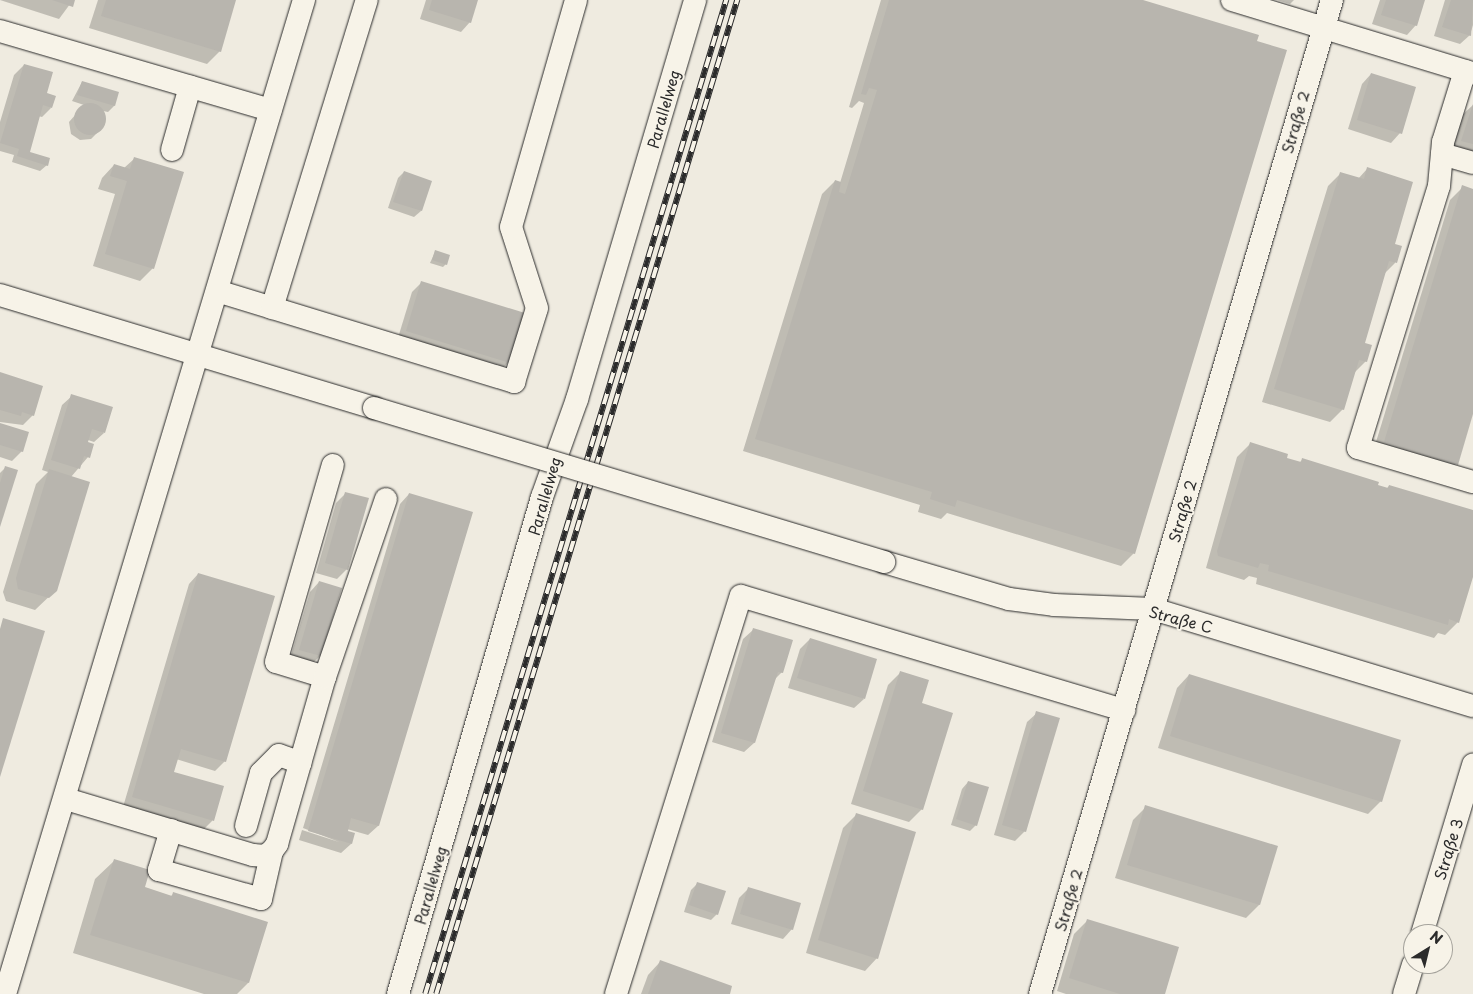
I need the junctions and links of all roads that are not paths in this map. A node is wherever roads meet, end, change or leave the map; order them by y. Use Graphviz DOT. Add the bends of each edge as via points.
graph roads {
  1 [pos="304,0"];
  2 [pos="367,0"];
  3 [pos="576,0"];
  4 [pos="695,0"];
  5 [pos="1332,0"];
  6 [pos="1243,2"];
  7 [pos="1323,28"];
  8 [pos="0,31"];
  9 [pos="1469,72"];
  10 [pos="190,87"];
  11 [pos="271,110"];
  12 [pos="172,150"];
  13 [pos="1442,154"];
  14 [pos="1473,163"];
  15 [pos="217,291"];
  16 [pos="0,295"];
  17 [pos="272,308"];
  18 [pos="198,353"];
  19 [pos="333,465"];
  20 [pos="1473,482"];
  21 [pos="386,499"];
  22 [pos="1153,609"];
  23 [pos="325,676"];
  24 [pos="1473,706"];
  25 [pos="1124,710"];
  26 [pos="300,762"];
  27 [pos="1473,765"];
  28 [pos="66,799"];
  29 [pos="246,826"];
  30 [pos="170,830"];
  31 [pos="272,851"];
  32 [pos="1425,924"];
  33 [pos="1410,974"];
  34 [pos="5,994"];
  35 [pos="398,994"];
  36 [pos="616,994"];
  37 [pos="1040,994"];
  38 [pos="1404,994"];
  1 -- 11 [label="street"];
  2 -- 17 [label="street"];
  3 -- 17 [label="street" via="511,227 537,308 514,382"];
  4 -- 35 [label="street, Parallelweg" via="577,399 542,496"];
  5 -- 7 [label="street, Straße 2"];
  6 -- 7 [label="street"];
  7 -- 9 [label="street"];
  7 -- 22 [label="street, Straße 2"];
  8 -- 10 [label="street"];
  9 -- 13 [label="street"];
  10 -- 11 [label="street"];
  10 -- 12 [label="street"];
  11 -- 15 [label="street"];
  13 -- 14 [label="street"];
  13 -- 20 [label="street" via="1438,186 1358,448"];
  15 -- 17 [label="street"];
  15 -- 18 [label="street"];
  16 -- 18 [label="street, Straße C"];
  18 -- 22 [label="street, Straße C, bridge" via="1009,599 1054,606"];
  18 -- 28 [label="street"];
  19 -- 23 [label="street" via="276,662"];
  21 -- 23 [label="street"];
  22 -- 24 [label="street, Straße C"];
  22 -- 25 [label="street, Straße 2"];
  23 -- 26 [label="street"];
  25 -- 36 [label="street" via="741,596"];
  25 -- 37 [label="street, Straße 2"];
  26 -- 29 [label="street" via="279,755 261,773"];
  26 -- 31 [label="street" via="277,844"];
  27 -- 32 [label="street, Straße 3"];
  28 -- 30 [label="street"];
  28 -- 34 [label="street"];
  30 -- 31 [label="street" via="253,856 265,856"];
  30 -- 31 [label="street" via="159,870 260,899"];
  33 -- 38 [label="street"];
}
